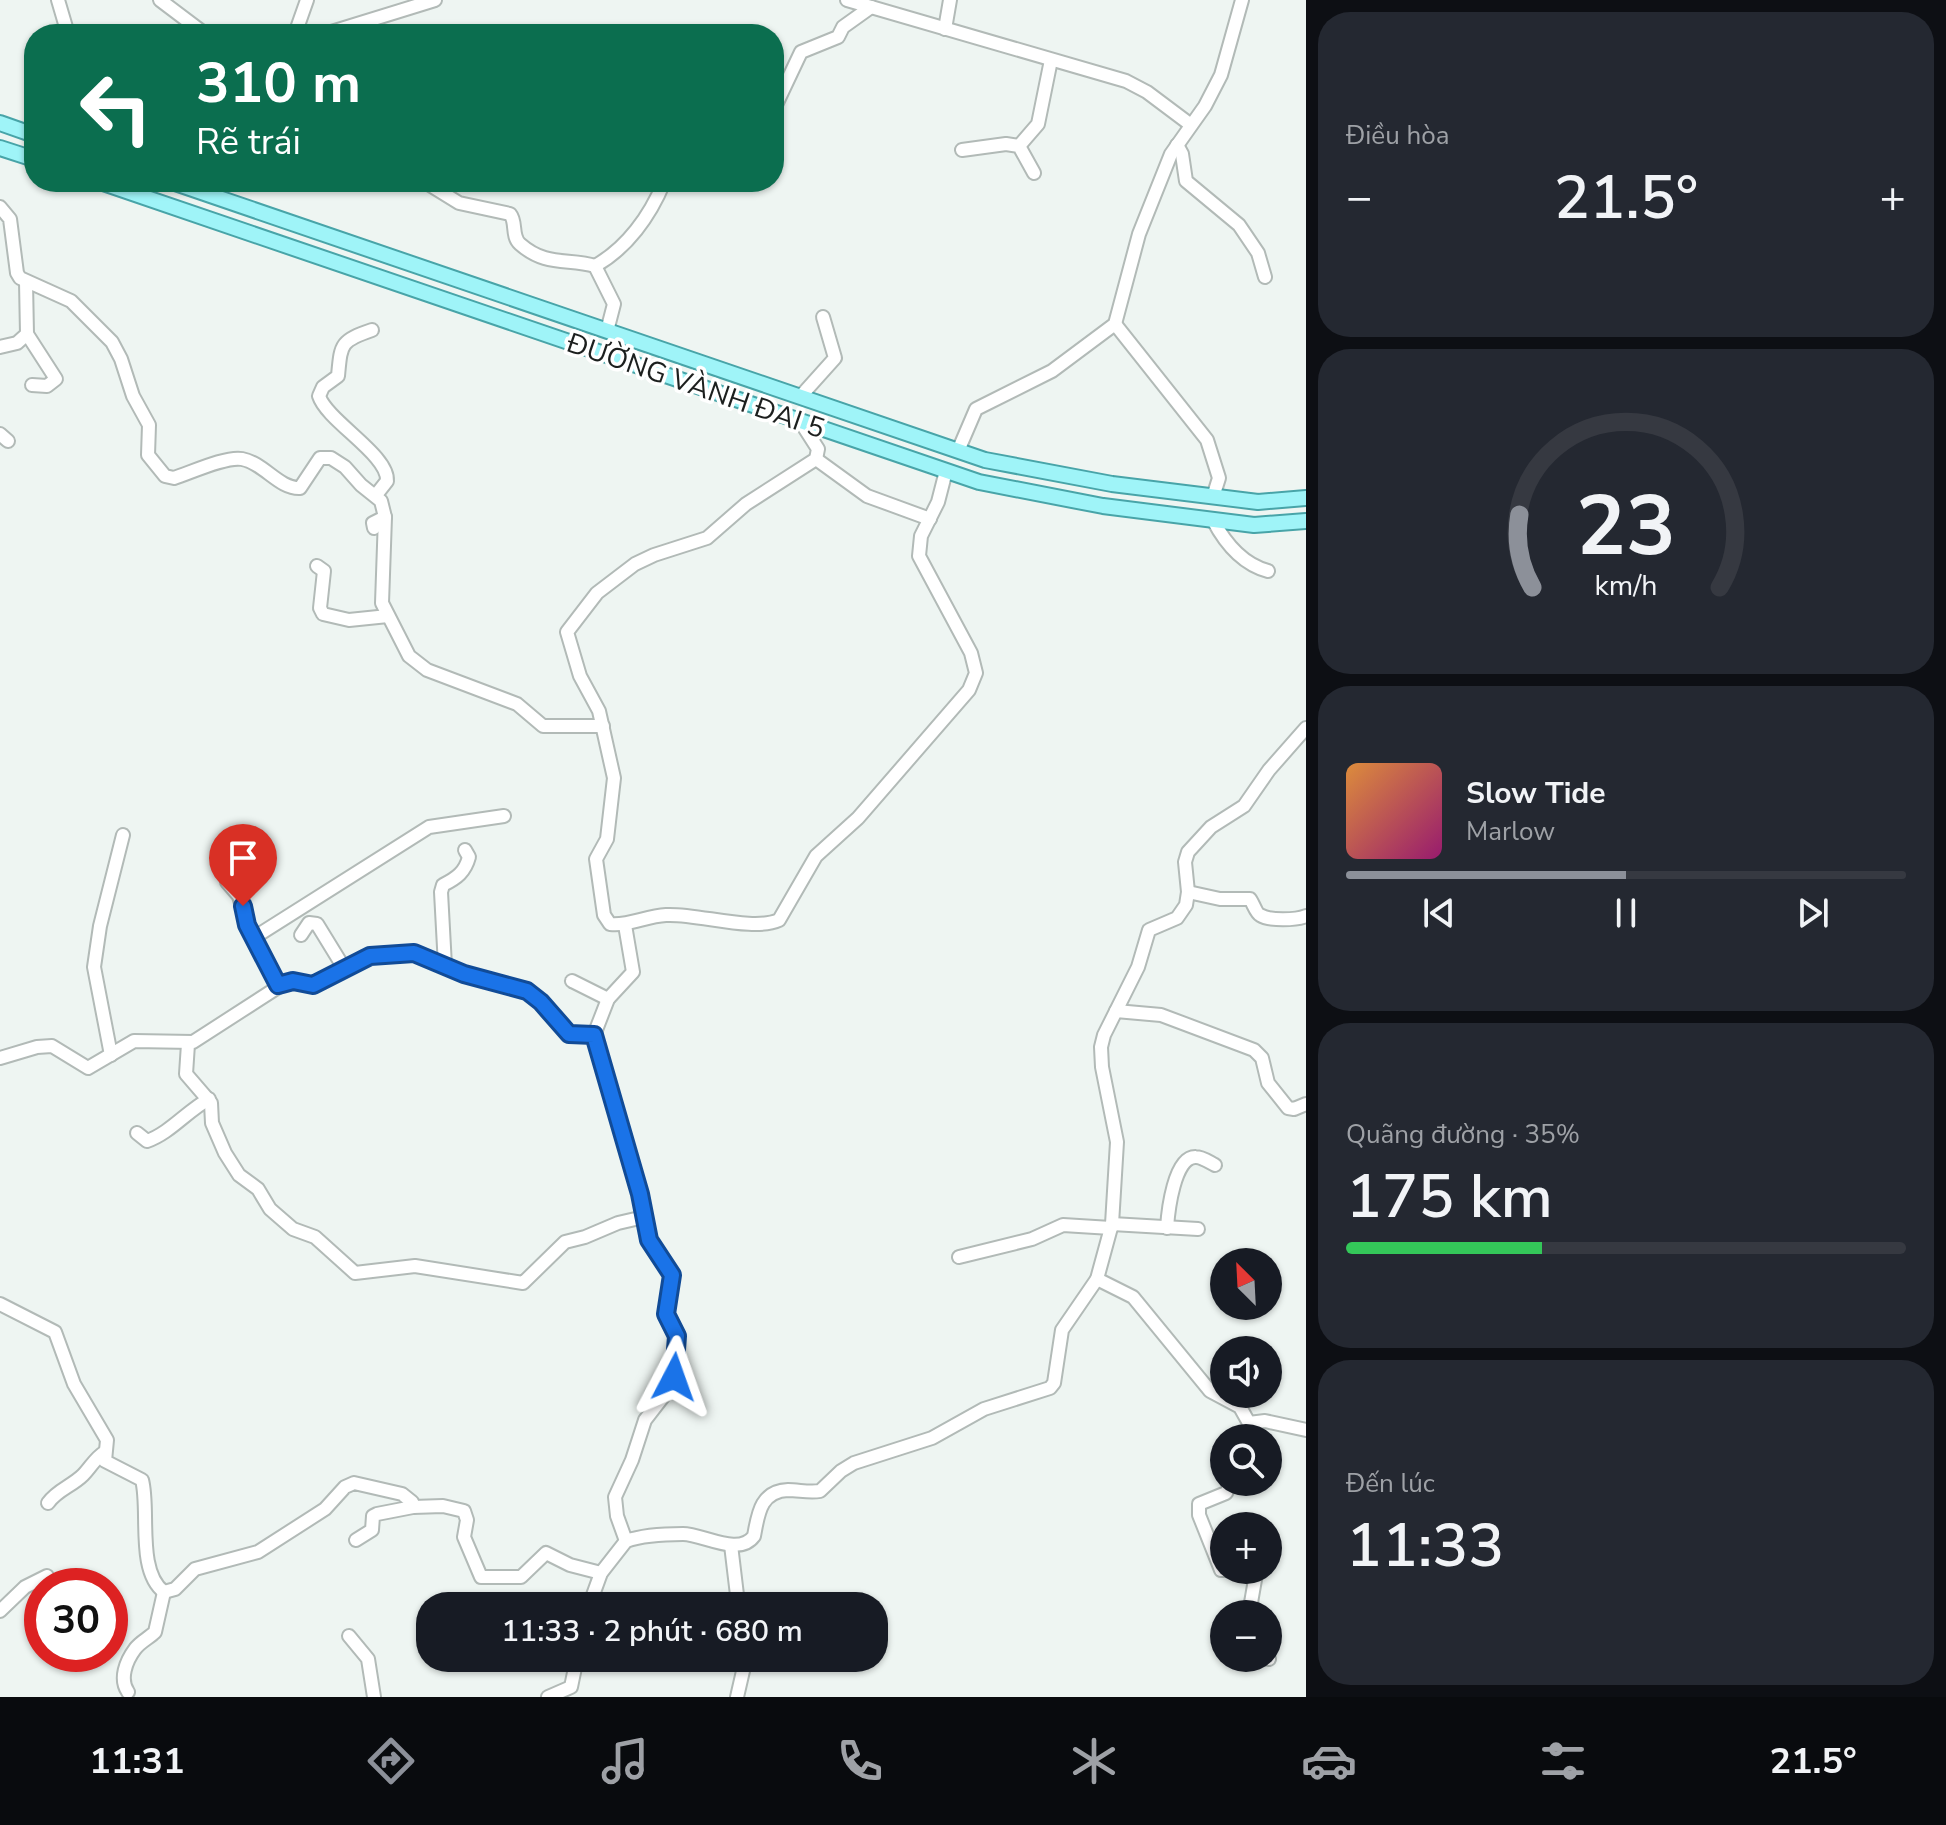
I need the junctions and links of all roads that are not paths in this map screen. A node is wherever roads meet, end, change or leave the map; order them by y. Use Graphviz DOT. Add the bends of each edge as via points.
graph roads {
  1 [pos="58,0"];
  2 [pos="160,0"];
  3 [pos="307,0"];
  4 [pos="435,0"];
  5 [pos="847,0"];
  6 [pos="950,0"];
  7 [pos="1242,0"];
  8 [pos="871,7"];
  9 [pos="65,24"];
  10 [pos="192,24"];
  11 [pos="299,24"];
  12 [pos="357,24"];
  13 [pos="945,29"];
  14 [pos="1051,60"];
  15 [pos="784,88"];
  16 [pos="0,123"];
  17 [pos="1191,125"];
  18 [pos="24,131"];
  19 [pos="1177,145"];
  20 [pos="1019,146"];
  21 [pos="0,148"];
  22 [pos="962,150"];
  23 [pos="24,156"];
  24 [pos="1034,173"];
  25 [pos="129,192"];
  26 [pos="201,192"];
  27 [pos="439,192"];
  28 [pos="659,192"];
  29 [pos="0,207"];
  30 [pos="595,266"];
  31 [pos="1265,277"];
  32 [pos="26,282"];
  33 [pos="823,317"];
  34 [pos="1115,324"];
  35 [pos="372,330"];
  36 [pos="607,331"];
  37 [pos="27,334"];
  38 [pos="0,347"];
  39 [pos="32,385"];
  40 [pos="800,397"];
  41 [pos="800,421"];
  42 [pos="958,451"];
  43 [pos="816,459"];
  44 [pos="946,471"];
  45 [pos="376,495"];
  46 [pos="1213,497"];
  47 [pos="1306,498"];
  48 [pos="385,517"];
  49 [pos="930,519"];
  50 [pos="1213,520"];
  51 [pos="1306,521"];
  52 [pos="374,528"];
  53 [pos="317,566"];
  54 [pos="1268,571"];
  55 [pos="388,616"];
  56 [pos="603,726"];
  57 [pos="1306,728"];
  58 [pos="504,816"];
  59 [pos="123,835"];
  60 [pos="465,850"];
  61 [pos="227,882"];
  62 [pos="1188,892"];
  63 [pos="1306,916"];
  64 [pos="625,925"];
  65 [pos="301,935"];
  66 [pos="255,937"];
  67 [pos="445,966"];
  68 [pos="344,968"];
  69 [pos="572,981"];
  70 [pos="278,985"];
  71 [pos="608,999"];
  72 [pos="1116,1011"];
  73 [pos="594,1035"];
  74 [pos="188,1044"];
  75 [pos="111,1055"];
  76 [pos="0,1058"];
  77 [pos="209,1099"];
  78 [pos="1306,1104"];
  79 [pos="137,1133"];
  80 [pos="1215,1165"];
  81 [pos="644,1217"];
  82 [pos="1112,1226"];
  83 [pos="1167,1228"];
  84 [pos="1198,1229"];
  85 [pos="959,1257"];
  86 [pos="1097,1279"];
  87 [pos="0,1304"];
  88 [pos="1249,1423"];
  89 [pos="1306,1430"];
  90 [pos="105,1452"];
  91 [pos="1219,1496"];
  92 [pos="48,1503"];
  93 [pos="413,1507"];
  94 [pos="356,1540"];
  95 [pos="626,1541"];
  96 [pos="1210,1544"];
  97 [pos="731,1545"];
  98 [pos="601,1573"];
  99 [pos="24,1588"];
  100 [pos="164,1592"];
  101 [pos="594,1592"];
  102 [pos="738,1592"];
  103 [pos="0,1611"];
  104 [pos="349,1636"];
  105 [pos="574,1672"];
  106 [pos="743,1672"];
  107 [pos="128,1692"];
  108 [pos="374,1697"];
  109 [pos="548,1697"];
  110 [pos="737,1697"];
  1 -- 9 [label="street"];
  2 -- 10 [label="street"];
  3 -- 11 [label="street"];
  4 -- 12 [label="street"];
  5 -- 8 [label="street"];
  6 -- 13 [label="street"];
  7 -- 17 [label="street" via="1221,75"];
  8 -- 13 [label="street"];
  8 -- 15 [label="street" via="843,27 838,37 801,52"];
  13 -- 14 [label="street"];
  14 -- 17 [label="street" via="1126,81"];
  14 -- 20 [label="street" via="1038,124"];
  16 -- 18 [label="main road"];
  17 -- 19 [label="street"];
  19 -- 31 [label="street" via="1186,181 1239,225 1258,253"];
  19 -- 34 [label="street" via="1136,243"];
  20 -- 22 [label="street"];
  20 -- 24 [label="street"];
  21 -- 23 [label="main road"];
  25 -- 41 [label="main road, ĐƯỜNG VÀNH ĐAI 5"];
  26 -- 36 [label="main road, ĐƯỜNG VÀNH ĐAI 5"];
  27 -- 30 [label="street" via="459,203 510,214 520,244 551,261"];
  28 -- 30 [label="street" via="630,238"];
  29 -- 32 [label="street" via="8,215 17,273"];
  30 -- 36 [label="street" via="614,304"];
  32 -- 37 [label="street"];
  32 -- 45 [label="street" via="71,301 112,342 149,425 148,455 165,476 174,478 240,458 300,488 325,456"];
  33 -- 40 [label="street" via="835,358"];
  34 -- 42 [label="street" via="1052,371 976,409"];
  34 -- 46 [label="street" via="1207,440 1219,478"];
  35 -- 45 [label="street" via="345,341 338,376 319,396 386,472 387,481"];
  36 -- 40 [label="main road, ĐƯỜNG VÀNH ĐAI 5"];
  37 -- 38 [label="street"];
  37 -- 39 [label="street" via="56,379 47,386"];
  40 -- 42 [label="main road, ĐƯỜNG VÀNH ĐAI 5"];
  41 -- 43 [label="street" via="818,449"];
  41 -- 44 [label="main road, ĐƯỜNG VÀNH ĐAI 5"];
  42 -- 46 [label="main road, ĐƯỜNG VÀNH ĐAI 5" via="1112,484"];
  43 -- 49 [label="street" via="867,496"];
  43 -- 56 [label="street" via="746,504 707,538 645,559 593,598 567,636"];
  44 -- 49 [label="street"];
  44 -- 50 [label="main road, ĐƯỜNG VÀNH ĐAI 5" via="1103,506"];
  45 -- 48 [label="street"];
  46 -- 47 [label="main road, ĐƯỜNG VÀNH ĐAI 5" via="1258,502"];
  48 -- 52 [label="street" via="375,520"];
  48 -- 55 [label="street" via="382,596"];
  49 -- 64 [label="street" via="919,556 971,653 976,673 969,690 858,818 816,856 779,920 762,924 668,914"];
  50 -- 51 [label="main road, ĐƯỜNG VÀNH ĐAI 5" via="1254,525"];
  50 -- 54 [label="street" via="1244,561"];
  53 -- 55 [label="street" via="324,571 323,614 349,620"];
  55 -- 56 [label="street" via="409,656 427,670 517,704 543,726"];
  56 -- 64 [label="street" via="614,785 607,839 596,859 605,920"];
  57 -- 62 [label="street" via="1244,806 1211,827 1188,852"];
  58 -- 66 [label="street" via="429,827"];
  59 -- 75 [label="street" via="94,967"];
  60 -- 67 [label="street" via="466,868 441,892"];
  61 -- 66 [label="street" via="239,896"];
  62 -- 63 [label="street" via="1250,899 1264,917"];
  62 -- 72 [label="street" via="1183,913 1149,930"];
  64 -- 71 [label="street" via="633,972"];
  65 -- 68 [label="street" via="309,923 317,924"];
  66 -- 70 [label="street"];
  67 -- 68 [label="street" via="404,953 364,957"];
  67 -- 73 [label="street" via="527,991 569,1034"];
  68 -- 70 [label="street" via="313,985"];
  69 -- 71 [label="street"];
  70 -- 74 [label="street"];
  71 -- 73 [label="street"];
  72 -- 78 [label="street" via="1161,1015 1254,1050 1262,1058 1268,1083 1288,1108"];
  72 -- 82 [label="street" via="1101,1057 1117,1133"];
  73 -- 81 [label="street"];
  74 -- 75 [label="street" via="134,1041"];
  74 -- 77 [label="street" via="186,1074"];
  75 -- 76 [label="street" via="88,1068 52,1046"];
  77 -- 79 [label="street" via="157,1138 147,1141"];
  77 -- 81 [label="street" via="212,1123 239,1175 293,1229 315,1237 355,1273 415,1266 523,1283 565,1242"];
  80 -- 83 [label="street" via="1197,1157 1185,1163 1168,1205"];
  81 -- 95 [label="street" via="651,1247 672,1275 666,1314 678,1343 672,1383 645,1420 615,1497"];
  82 -- 83 [label="street"];
  82 -- 85 [label="street" via="1063,1225 1032,1239"];
  82 -- 86 [label="street"];
  83 -- 84 [label="street"];
  86 -- 88 [label="street" via="1133,1297 1210,1391 1240,1407"];
  86 -- 97 [label="street" via="1062,1330 1050,1388 984,1409 932,1438 847,1466 820,1491 769,1495 759,1509 751,1541"];
  87 -- 90 [label="street" via="55,1332 74,1384 107,1440"];
  88 -- 89 [label="street"];
  90 -- 92 [label="street"];
  90 -- 100 [label="street" via="107,1464 142,1480 144,1533 153,1578"];
  91 -- 96 [label="street" via="1199,1504"];
  93 -- 94 [label="street" via="373,1516 372,1530"];
  93 -- 98 [label="street" via="464,1511 464,1537 481,1577 521,1577 546,1553"];
  93 -- 100 [label="street" via="402,1494 349,1484 325,1509 258,1552 195,1569 175,1589"];
  95 -- 97 [label="street" via="683,1534"];
  95 -- 98 [label="street"];
  97 -- 102 [label="street"];
  98 -- 101 [label="street"];
  99 -- 103 [label="street"];
  100 -- 107 [label="street" via="155,1632 136,1647 123,1674"];
  104 -- 108 [label="street" via="368,1659"];
  105 -- 109 [label="street" via="571,1687"];
  106 -- 110 [label="street"];
}
